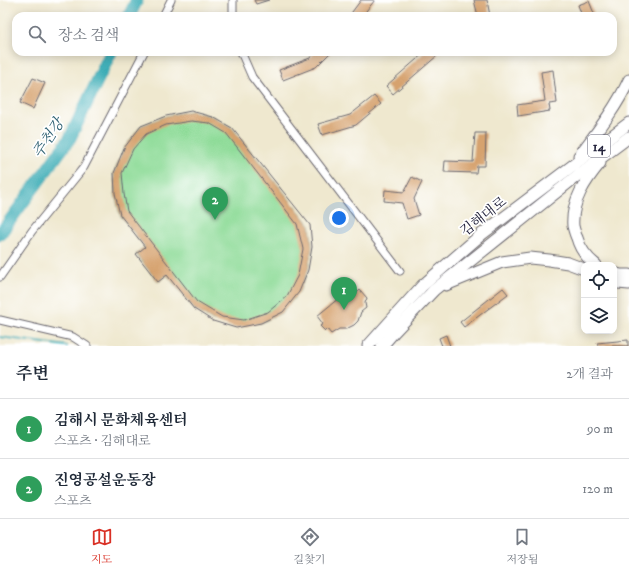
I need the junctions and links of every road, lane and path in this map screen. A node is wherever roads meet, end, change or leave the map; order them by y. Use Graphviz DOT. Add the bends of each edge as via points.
graph roads {
  1 [pos="171,0"];
  2 [pos="233,0"];
  3 [pos="165,12"];
  4 [pos="233,12"];
  5 [pos="142,56"];
  6 [pos="243,56"];
  7 [pos="629,80"];
  8 [pos="629,123"];
  9 [pos="629,137"];
  10 [pos="610,152"];
  11 [pos="570,168"];
  12 [pos="593,262"];
  13 [pos="581,269"];
  14 [pos="400,271"];
  15 [pos="617,274"];
  16 [pos="629,275"];
  17 [pos="0,277"];
  18 [pos="617,283"];
  19 [pos="629,284"];
  20 [pos="434,290"];
  21 [pos="0,320"];
  22 [pos="87,346"];
  23 [pos="368,346"];
  24 [pos="382,346"];
  1 -- 3 [label="street"];
  2 -- 4 [label="street"];
  5 -- 17 [label="street" via="84,167 32,231"];
  6 -- 14 [label="street" via="252,77"];
  7 -- 11 [label="main road" via="606,120"];
  8 -- 11 [label="main road, 김해대로 / 14"];
  9 -- 10 [label="main road, 김해대로 / 14"];
  10 -- 12 [label="main road" via="580,191 573,212 573,228 579,245"];
  10 -- 20 [label="main road, 김해대로"];
  11 -- 23 [label="main road, 김해대로" via="482,234 422,286"];
  13 -- 20 [label="main road" via="568,263 530,258 502,262"];
  15 -- 16 [label="main road"];
  18 -- 19 [label="main road"];
  20 -- 24 [label="main road, 김해대로"];
  21 -- 22 [label="street" via="73,337"];
}
